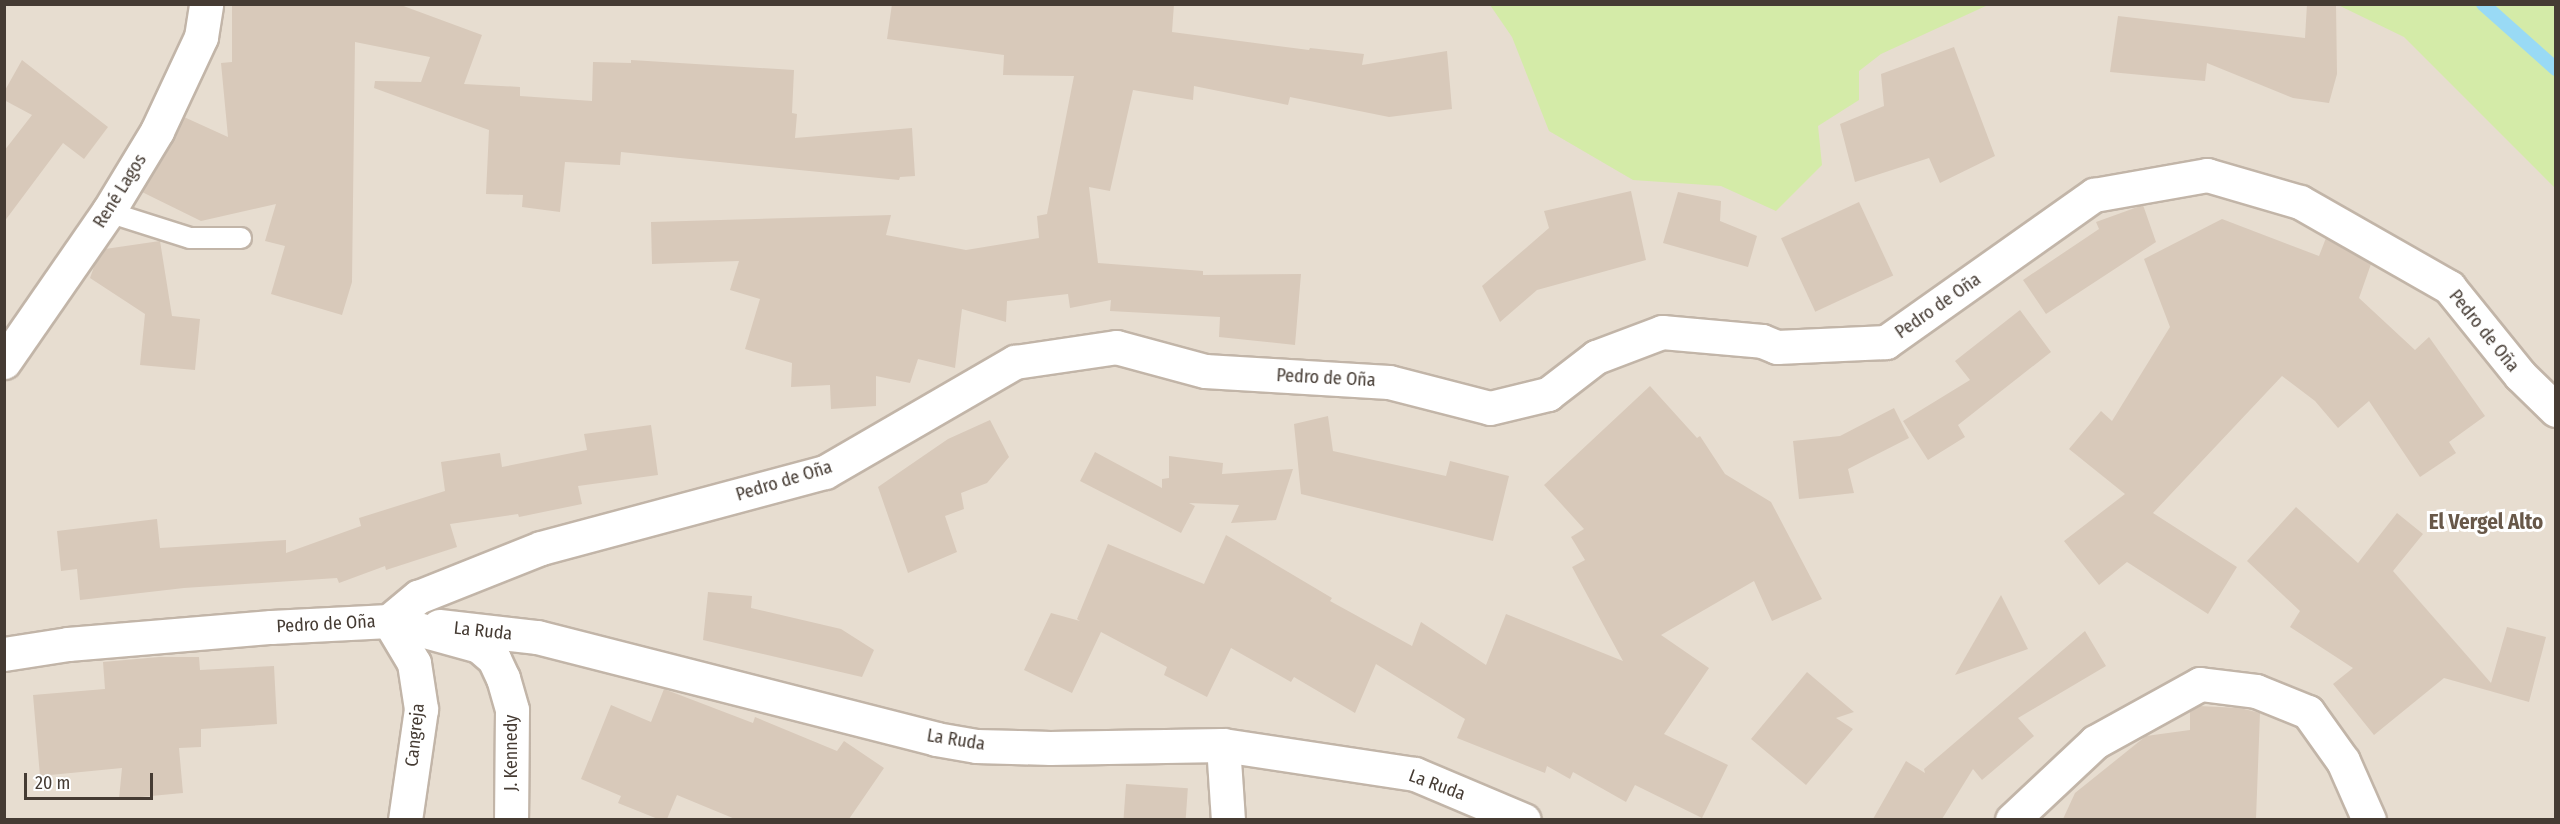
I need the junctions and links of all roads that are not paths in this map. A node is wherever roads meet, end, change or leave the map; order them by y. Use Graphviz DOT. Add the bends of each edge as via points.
graph roads {
  1 [pos="206,4"];
  2 [pos="108,212"];
  3 [pos="241,238"];
  4 [pos="4,362"];
  5 [pos="2556,410"];
  6 [pos="389,621"];
  7 [pos="4,654"];
  8 [pos="1223,745"];
  9 [pos="405,819"];
  10 [pos="512,819"];
  11 [pos="1228,819"];
  12 [pos="1524,819"];
  13 [pos="2012,819"];
  14 [pos="2369,819"];
  1 -- 2 [label="street, René Lagos" via="201,37 157,131"];
  2 -- 3 [label="lane" via="190,238"];
  2 -- 4 [label="street, René Lagos"];
  5 -- 6 [label="street, Pedro de Oña" via="2520,375 2449,287 2300,202 2207,175 2094,195 1886,342 1778,347 1762,341 1662,332 1596,357 1548,394 1490,408 1389,381 1205,371 1116,347 1015,362 825,472 541,548 418,597"];
  6 -- 7 [label="street, Pedro de Oña" via="79,643"];
  6 -- 8 [label="street, La Ruda" via="537,637 976,746"];
  6 -- 9 [label="street, Cangreja" via="414,663 421,709"];
  6 -- 10 [label="street, J. Kennedy" via="479,646 494,659 512,710"];
  8 -- 11 [label="street"];
  8 -- 12 [label="street, La Ruda" via="1414,774"];
  13 -- 14 [label="street" via="2095,742 2200,684 2256,691 2307,712 2343,761"];
}
